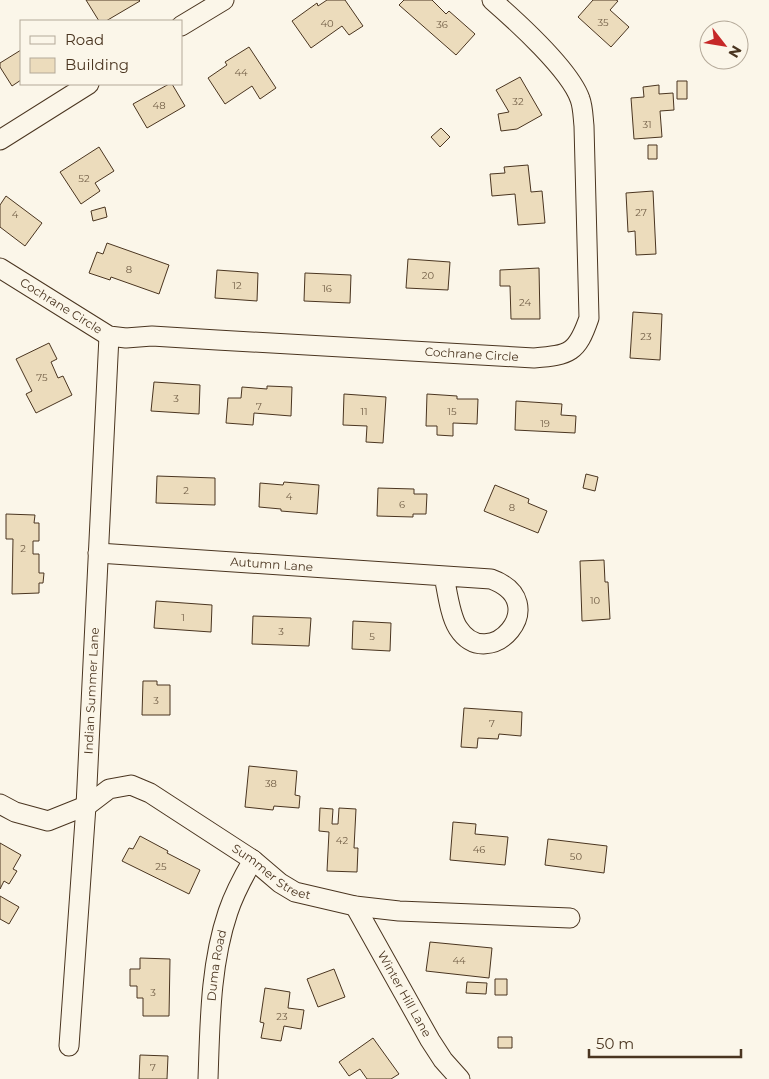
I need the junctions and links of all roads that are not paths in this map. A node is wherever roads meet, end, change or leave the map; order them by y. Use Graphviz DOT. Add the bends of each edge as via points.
graph roads {
  1 [pos="224,0"];
  2 [pos="492,0"];
  3 [pos="200,6"];
  4 [pos="182,25"];
  5 [pos="86,85"];
  6 [pos="0,140"];
  7 [pos="0,268"];
  8 [pos="110,336"];
  9 [pos="98,553"];
  10 [pos="444,576"];
  11 [pos="0,804"];
  12 [pos="86,806"];
  13 [pos="253,860"];
  14 [pos="355,906"];
  15 [pos="570,918"];
  16 [pos="69,1046"];
  17 [pos="208,1079"];
  18 [pos="460,1079"];
  1 -- 3 [label="street"];
  2 -- 8 [label="street, Cochrane Circle" via="552,58 571,80 581,99 589,318 583,337 572,350 558,356 534,358"];
  3 -- 4 [label="street"];
  5 -- 6 [label="street"];
  7 -- 8 [label="street, Cochrane Circle"];
  8 -- 9 [label="street, Indian Summer Lane"];
  9 -- 10 [label="street, Autumn Lane"];
  9 -- 12 [label="street, Indian Summer Lane"];
  11 -- 12 [label="street, Summer Street" via="15,812 48,821"];
  12 -- 13 [label="street, Summer Street" via="109,789 131,786 150,793"];
  12 -- 16 [label="street, Indian Summer Lane"];
  13 -- 14 [label="street, Summer Street" via="295,892"];
  13 -- 17 [label="street, Duma Road" via="228,911 219,945 213,984"];
  14 -- 15 [label="street, Summer Street" via="399,911"];
  14 -- 18 [label="street, Winter Hill Lane" via="430,1040"];
}
